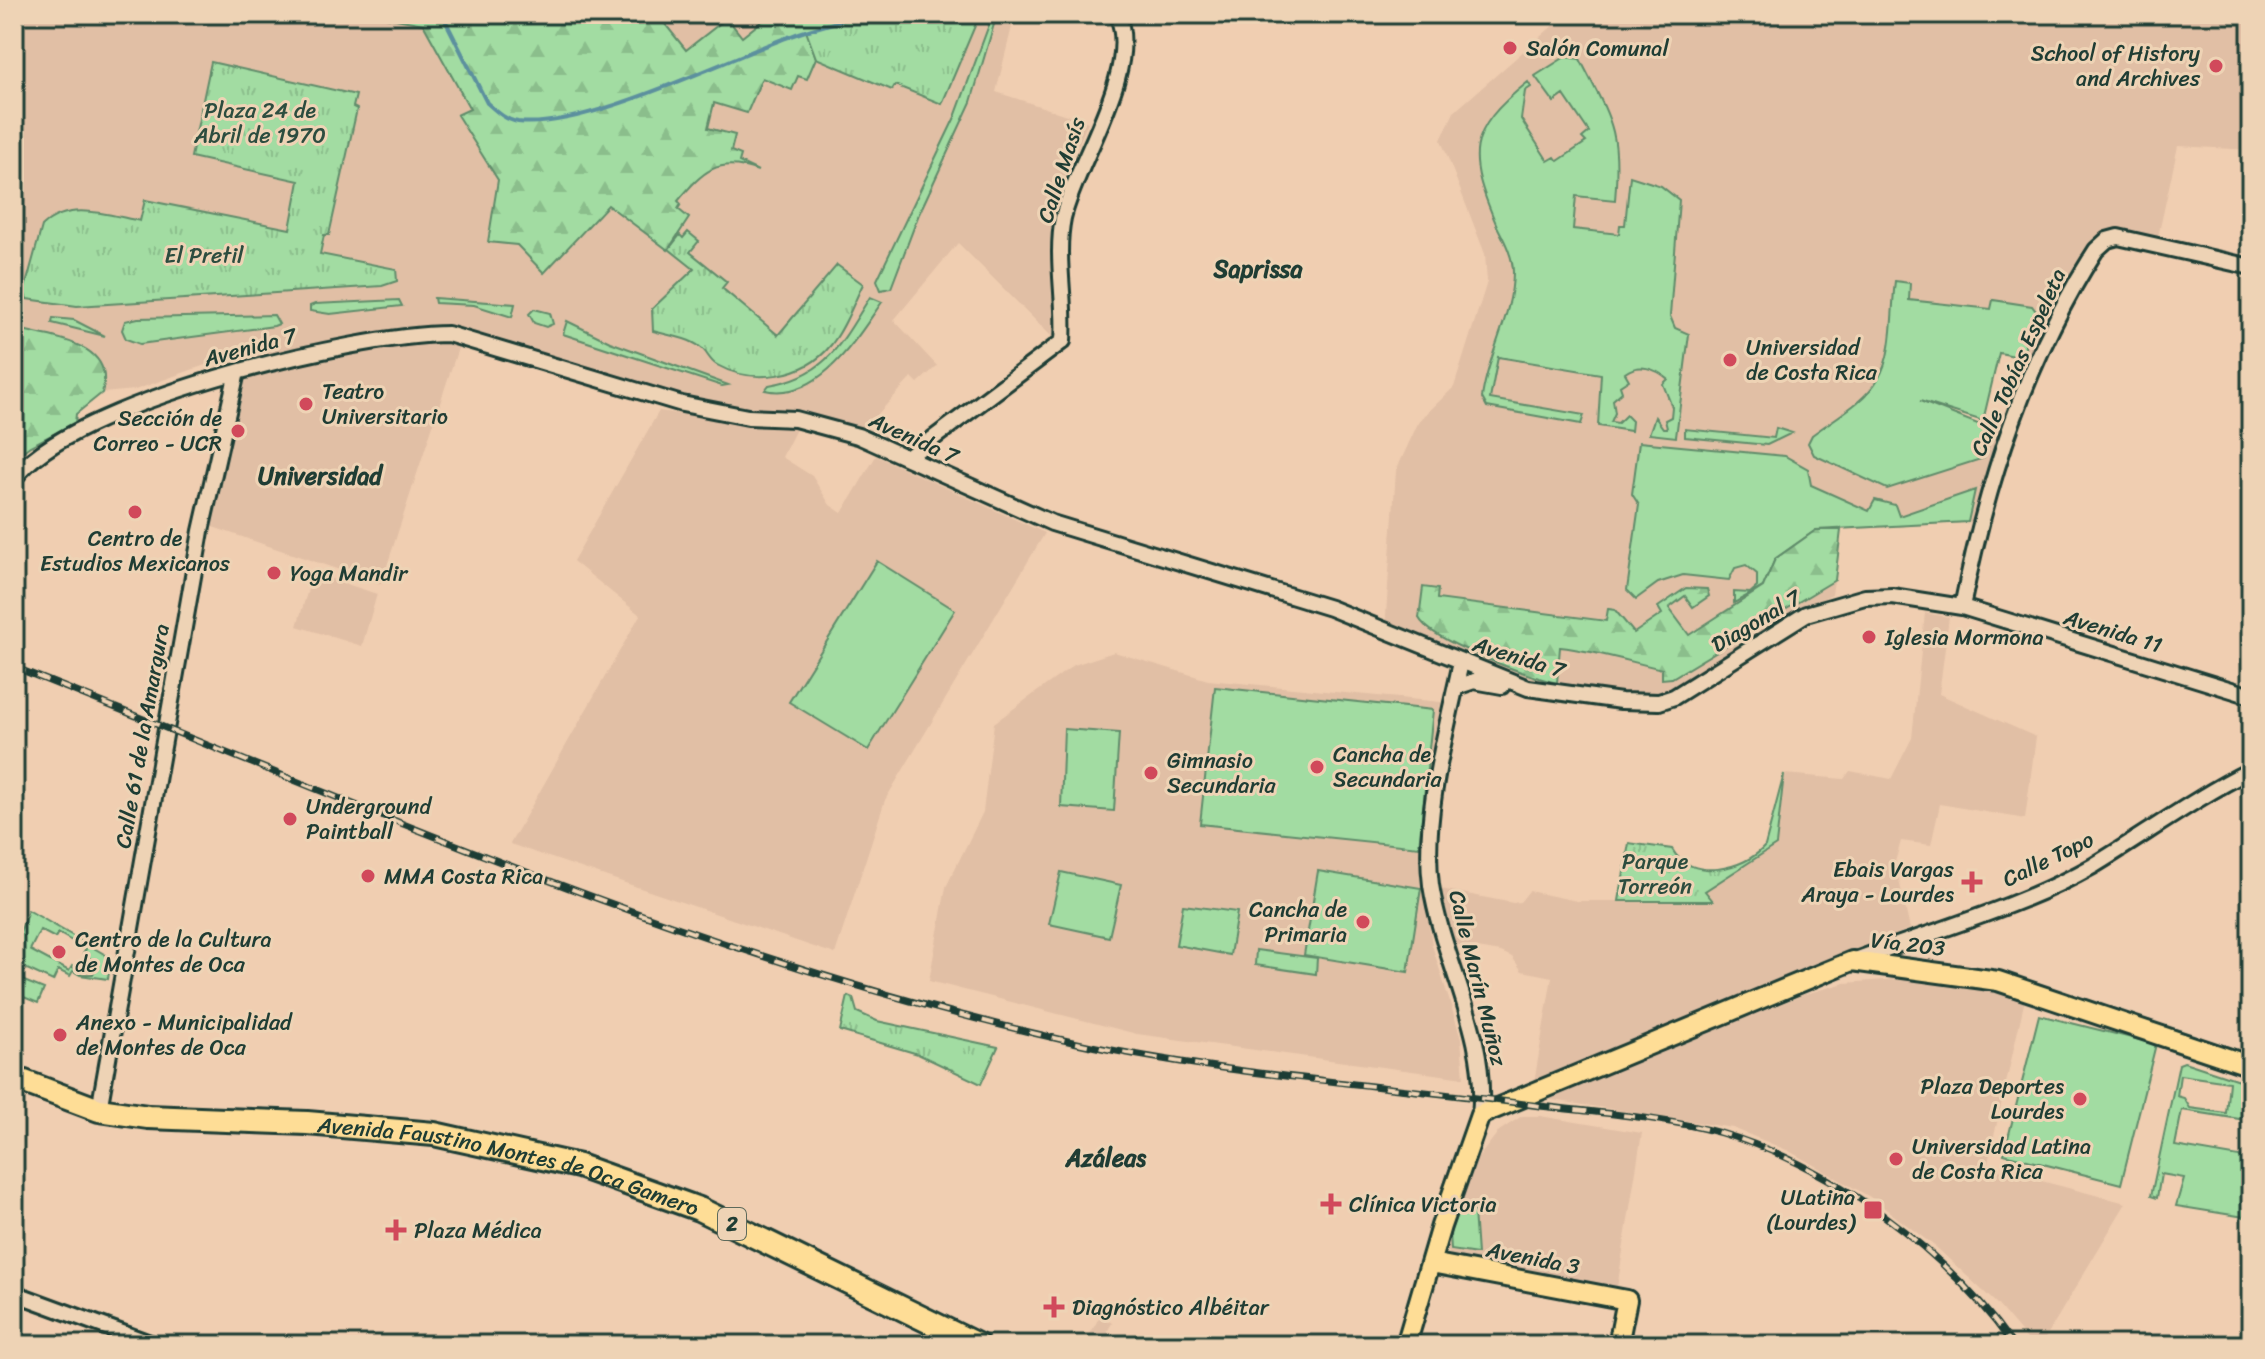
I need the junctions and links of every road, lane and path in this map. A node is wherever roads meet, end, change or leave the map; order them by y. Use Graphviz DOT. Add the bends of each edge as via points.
graph roads {
  1 [pos="1117,14"];
  2 [pos="2251,267"];
  3 [pos="237,372"];
  4 [pos="907,458"];
  5 [pos="14,479"];
  6 [pos="1962,607"];
  7 [pos="1461,662"];
  8 [pos="1514,683"];
  9 [pos="1456,687"];
  10 [pos="2251,696"];
  11 [pos="1674,697"];
  12 [pos="2251,770"];
  13 [pos="1852,961"];
  14 [pos="2251,1066"];
  15 [pos="14,1078"];
  16 [pos="99,1110"];
  17 [pos="1480,1115"];
  18 [pos="1431,1263"];
  19 [pos="14,1293"];
  20 [pos="155,1345"];
  21 [pos="977,1345"];
  22 [pos="1406,1345"];
  23 [pos="1618,1345"];
  1 -- 4 [label="street, Calle Masís" via="1122,26 1118,69 1064,218 1063,341"];
  2 -- 6 [label="street, Calle Tobías Espeleta" via="2118,237 2096,250 2049,337 2008,431 1979,522"];
  3 -- 4 [label="street, Avenida 7" via="342,347 448,334 682,404 820,424"];
  3 -- 5 [label="street, Avenida 7" via="121,411 49,449"];
  3 -- 16 [label="street, Calle 61 de la Amargura" via="201,531"];
  4 -- 7 [label="street, Avenida 7" via="1052,523 1330,608"];
  6 -- 10 [label="street, Avenida 11"];
  6 -- 11 [label="street, Diagonal 7" via="1892,596 1833,604 1773,632"];
  7 -- 8 [label="street, Avenida 7"];
  7 -- 9 [label="street, Calle Marín Muñoz"];
  8 -- 9 [label="street" via="1505,687 1474,681"];
  8 -- 11 [label="street, Avenida 7" via="1546,693 1624,702 1650,704"];
  9 -- 17 [label="street, Calle Marín Muñoz" via="1434,813 1431,883 1478,1057"];
  12 -- 13 [label="street, Calle Topo" via="2200,796 2093,866 2012,903"];
  13 -- 14 [label="main road, Vía 203" via="1998,981"];
  13 -- 17 [label="main road, Vía 203"];
  15 -- 16 [label="highway, Avenida Faustino Montes de Oca Gamero / 2"];
  16 -- 21 [label="highway, Avenida Faustino Montes de Oca Gamero / 2" via="434,1134 564,1162 699,1209"];
  17 -- 18 [label="main road"];
  18 -- 22 [label="main road"];
  18 -- 23 [label="main road, Avenida 3" via="1627,1300"];
  19 -- 20 [label="street"];
}
